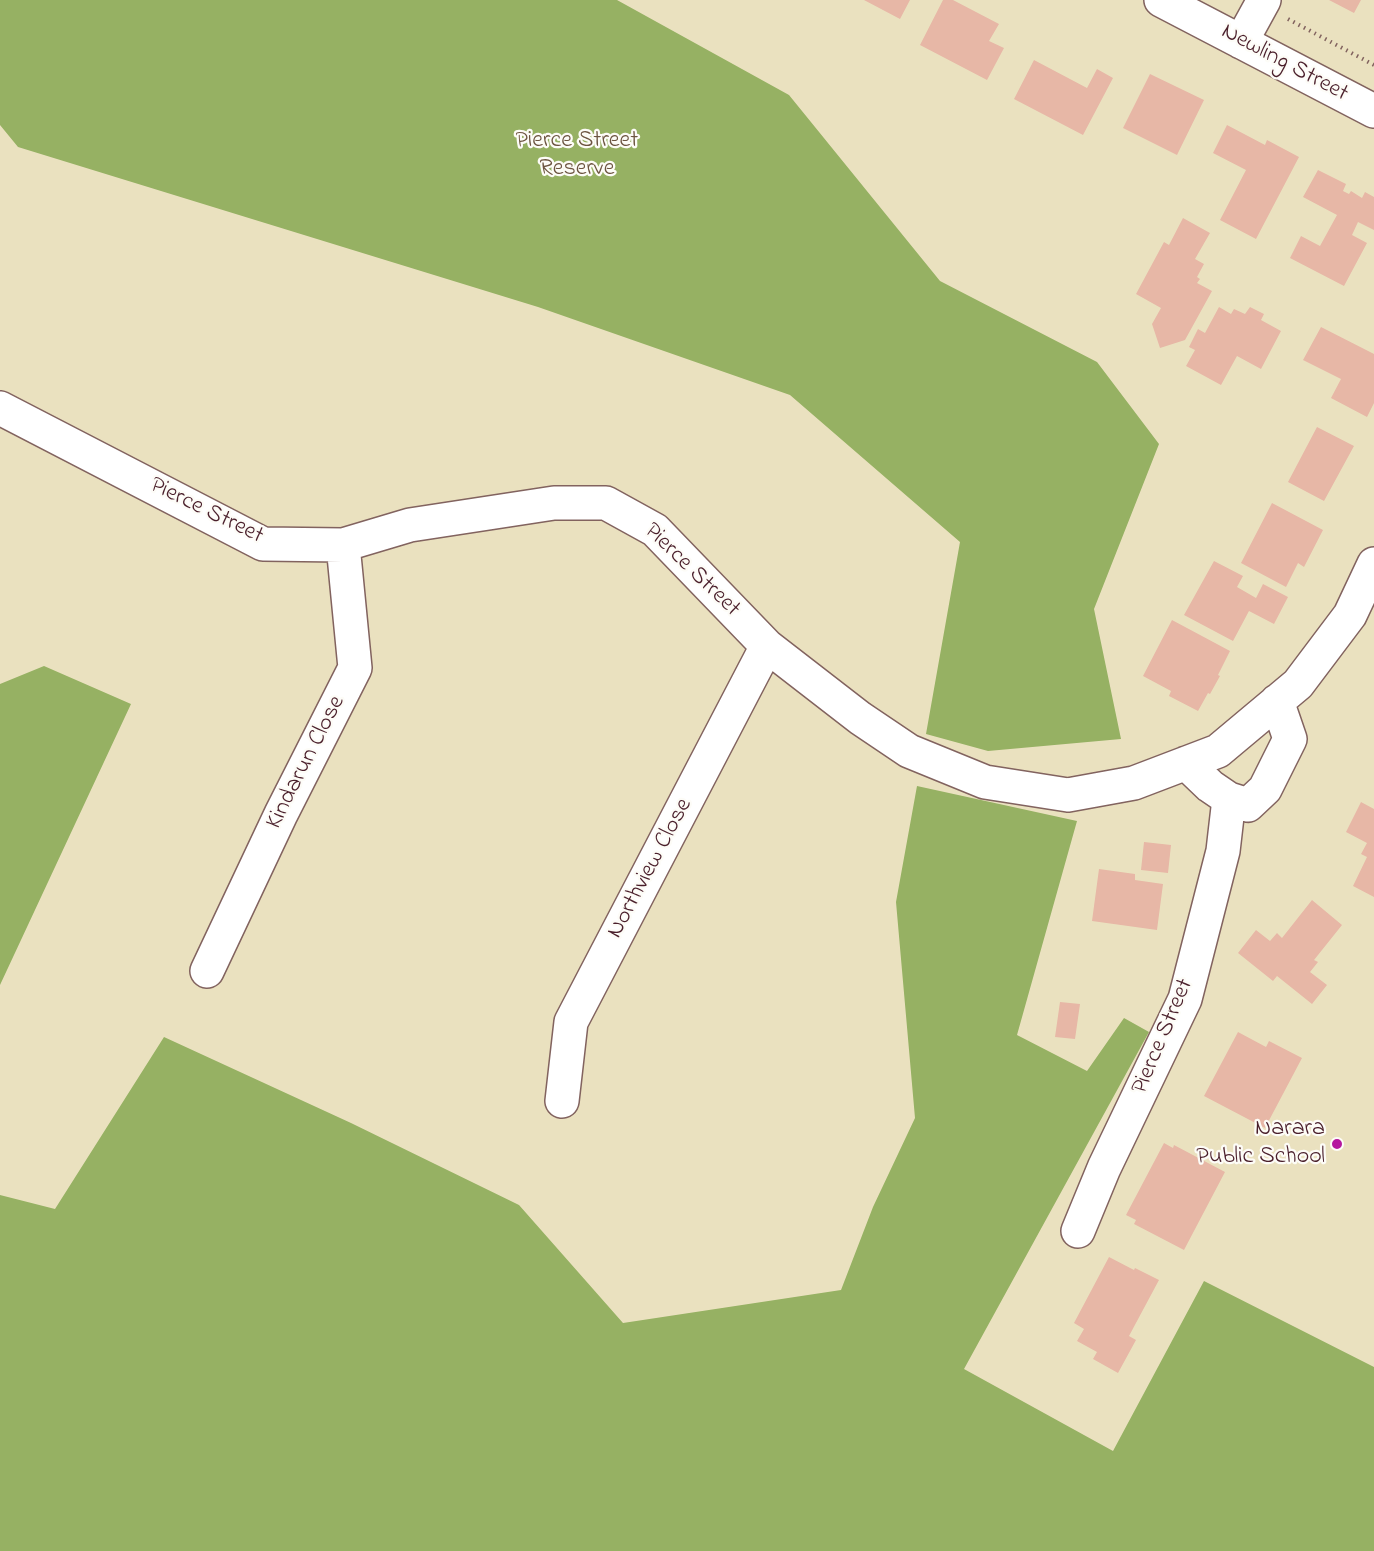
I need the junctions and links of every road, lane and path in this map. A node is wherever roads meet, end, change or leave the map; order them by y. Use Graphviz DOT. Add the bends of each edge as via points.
graph roads {
  1 [pos="1161,0"];
  2 [pos="1262,2"];
  3 [pos="1241,42"];
  4 [pos="1374,65"];
  5 [pos="1374,111"];
  6 [pos="0,408"];
  7 [pos="343,544"];
  8 [pos="1374,564"];
  9 [pos="767,646"];
  10 [pos="1277,701"];
  11 [pos="1186,763"];
  12 [pos="1229,800"];
  13 [pos="207,971"];
  14 [pos="562,1101"];
  15 [pos="1078,1231"];
  1 -- 3 [label="street, Newling Street"];
  2 -- 3 [label="street"];
  2 -- 4 [label="path"];
  3 -- 5 [label="street, Newling Street"];
  6 -- 7 [label="street, Pierce Street" via="263,544"];
  7 -- 9 [label="street, Pierce Street" via="410,525 554,503 606,503 655,530"];
  7 -- 13 [label="street, Kindarun Close" via="355,668 280,814"];
  8 -- 10 [label="street, Pierce Street" via="1350,615 1298,684"];
  9 -- 11 [label="street, Pierce Street" via="909,751 985,782 1068,795 1134,783"];
  9 -- 14 [label="street, Northview Close" via="571,1022"];
  10 -- 11 [label="street, Pierce Street" via="1218,751"];
  10 -- 12 [label="street" via="1290,739 1265,789 1248,805"];
  11 -- 12 [label="street"];
  12 -- 15 [label="street, Pierce Street" via="1223,851 1185,999"];
}
